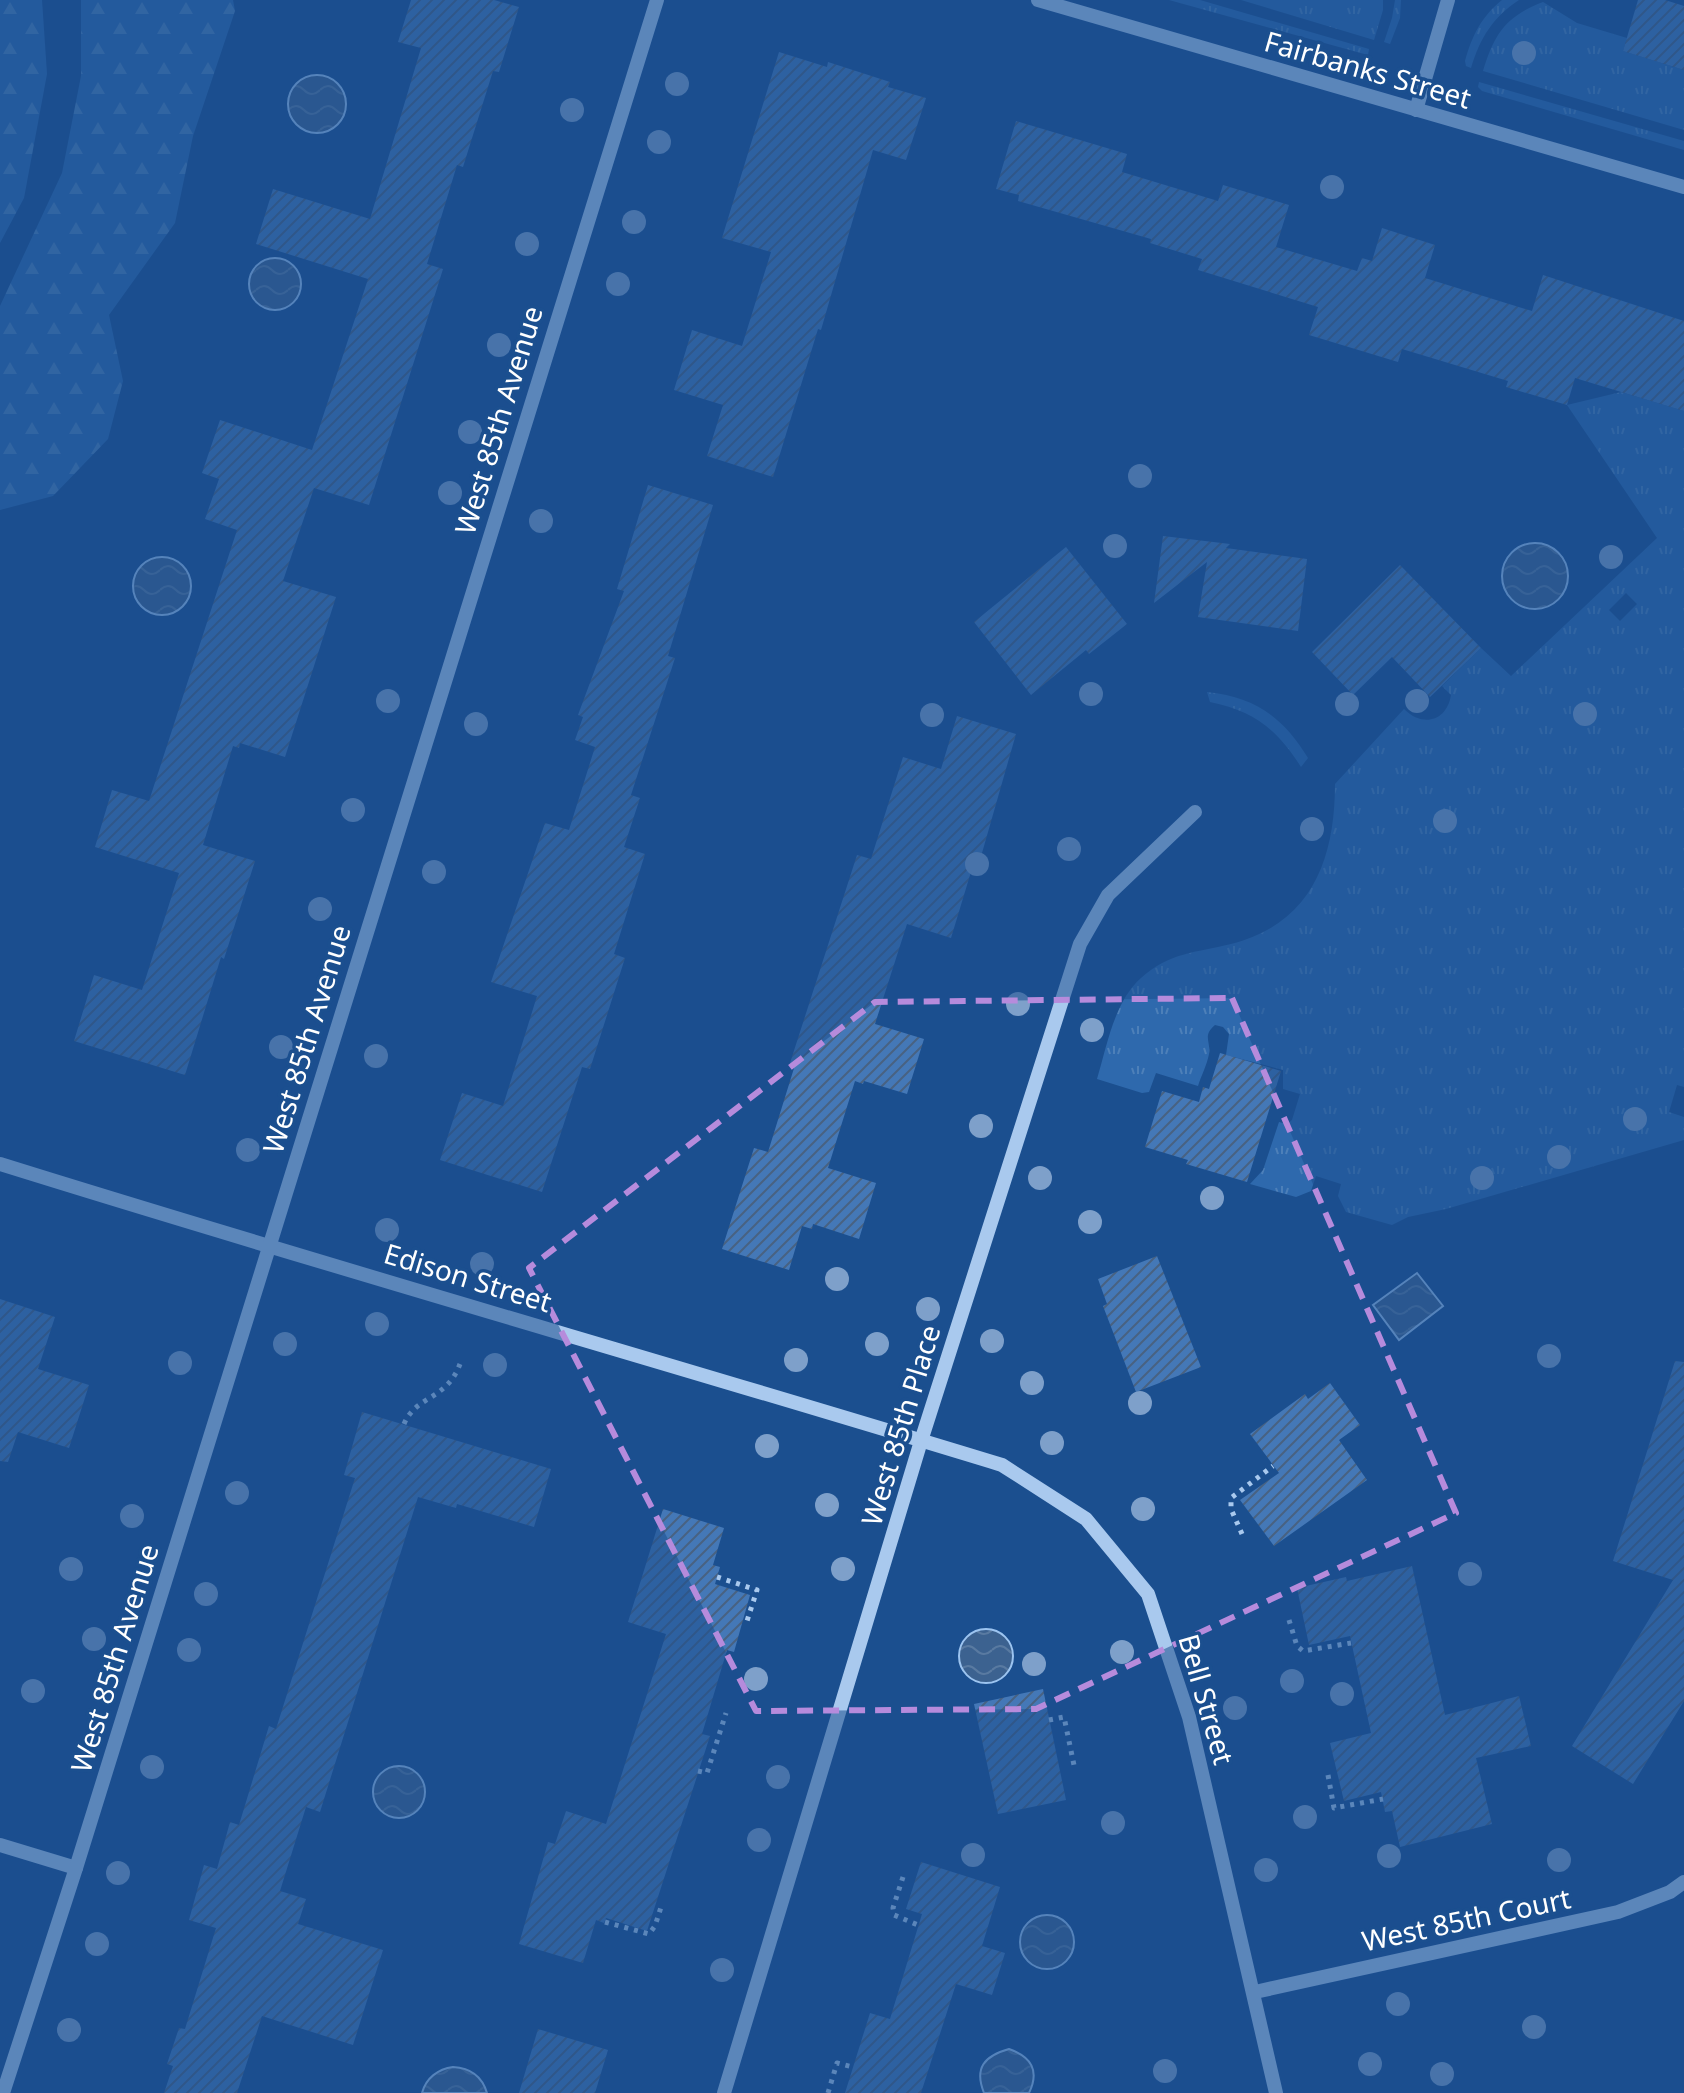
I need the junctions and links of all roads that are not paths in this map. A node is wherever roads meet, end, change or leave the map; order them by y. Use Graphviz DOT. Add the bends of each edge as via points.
graph roads {
  1 [pos="657,0"];
  2 [pos="1038,0"];
  3 [pos="1448,0"];
  4 [pos="1416,110"];
  5 [pos="1684,187"];
  6 [pos="1195,812"];
  7 [pos="0,1164"];
  8 [pos="269,1247"];
  9 [pos="921,1441"];
  10 [pos="0,1845"];
  11 [pos="76,1868"];
  12 [pos="1684,1882"];
  13 [pos="1255,1992"];
  14 [pos="3,2093"];
  15 [pos="724,2093"];
  16 [pos="1276,2093"];
  1 -- 8 [label="street, West 85th Avenue"];
  2 -- 4 [label="street, Fairbanks Street"];
  3 -- 4 [label="street"];
  4 -- 5 [label="street, Fairbanks Street"];
  6 -- 9 [label="street, West 85th Place" via="1108,895 1080,944"];
  7 -- 8 [label="street, Edison Street"];
  8 -- 9 [label="street, Edison Street"];
  8 -- 11 [label="street, West 85th Avenue"];
  9 -- 13 [label="street, Bell Street" via="1002,1465 1086,1519 1148,1594 1189,1717"];
  9 -- 15 [label="street, West 85th Place"];
  10 -- 11 [label="street"];
  11 -- 14 [label="street, West 85th Avenue"];
  12 -- 13 [label="street, West 85th Court" via="1618,1912"];
  13 -- 16 [label="street, Bell Street"];
}
